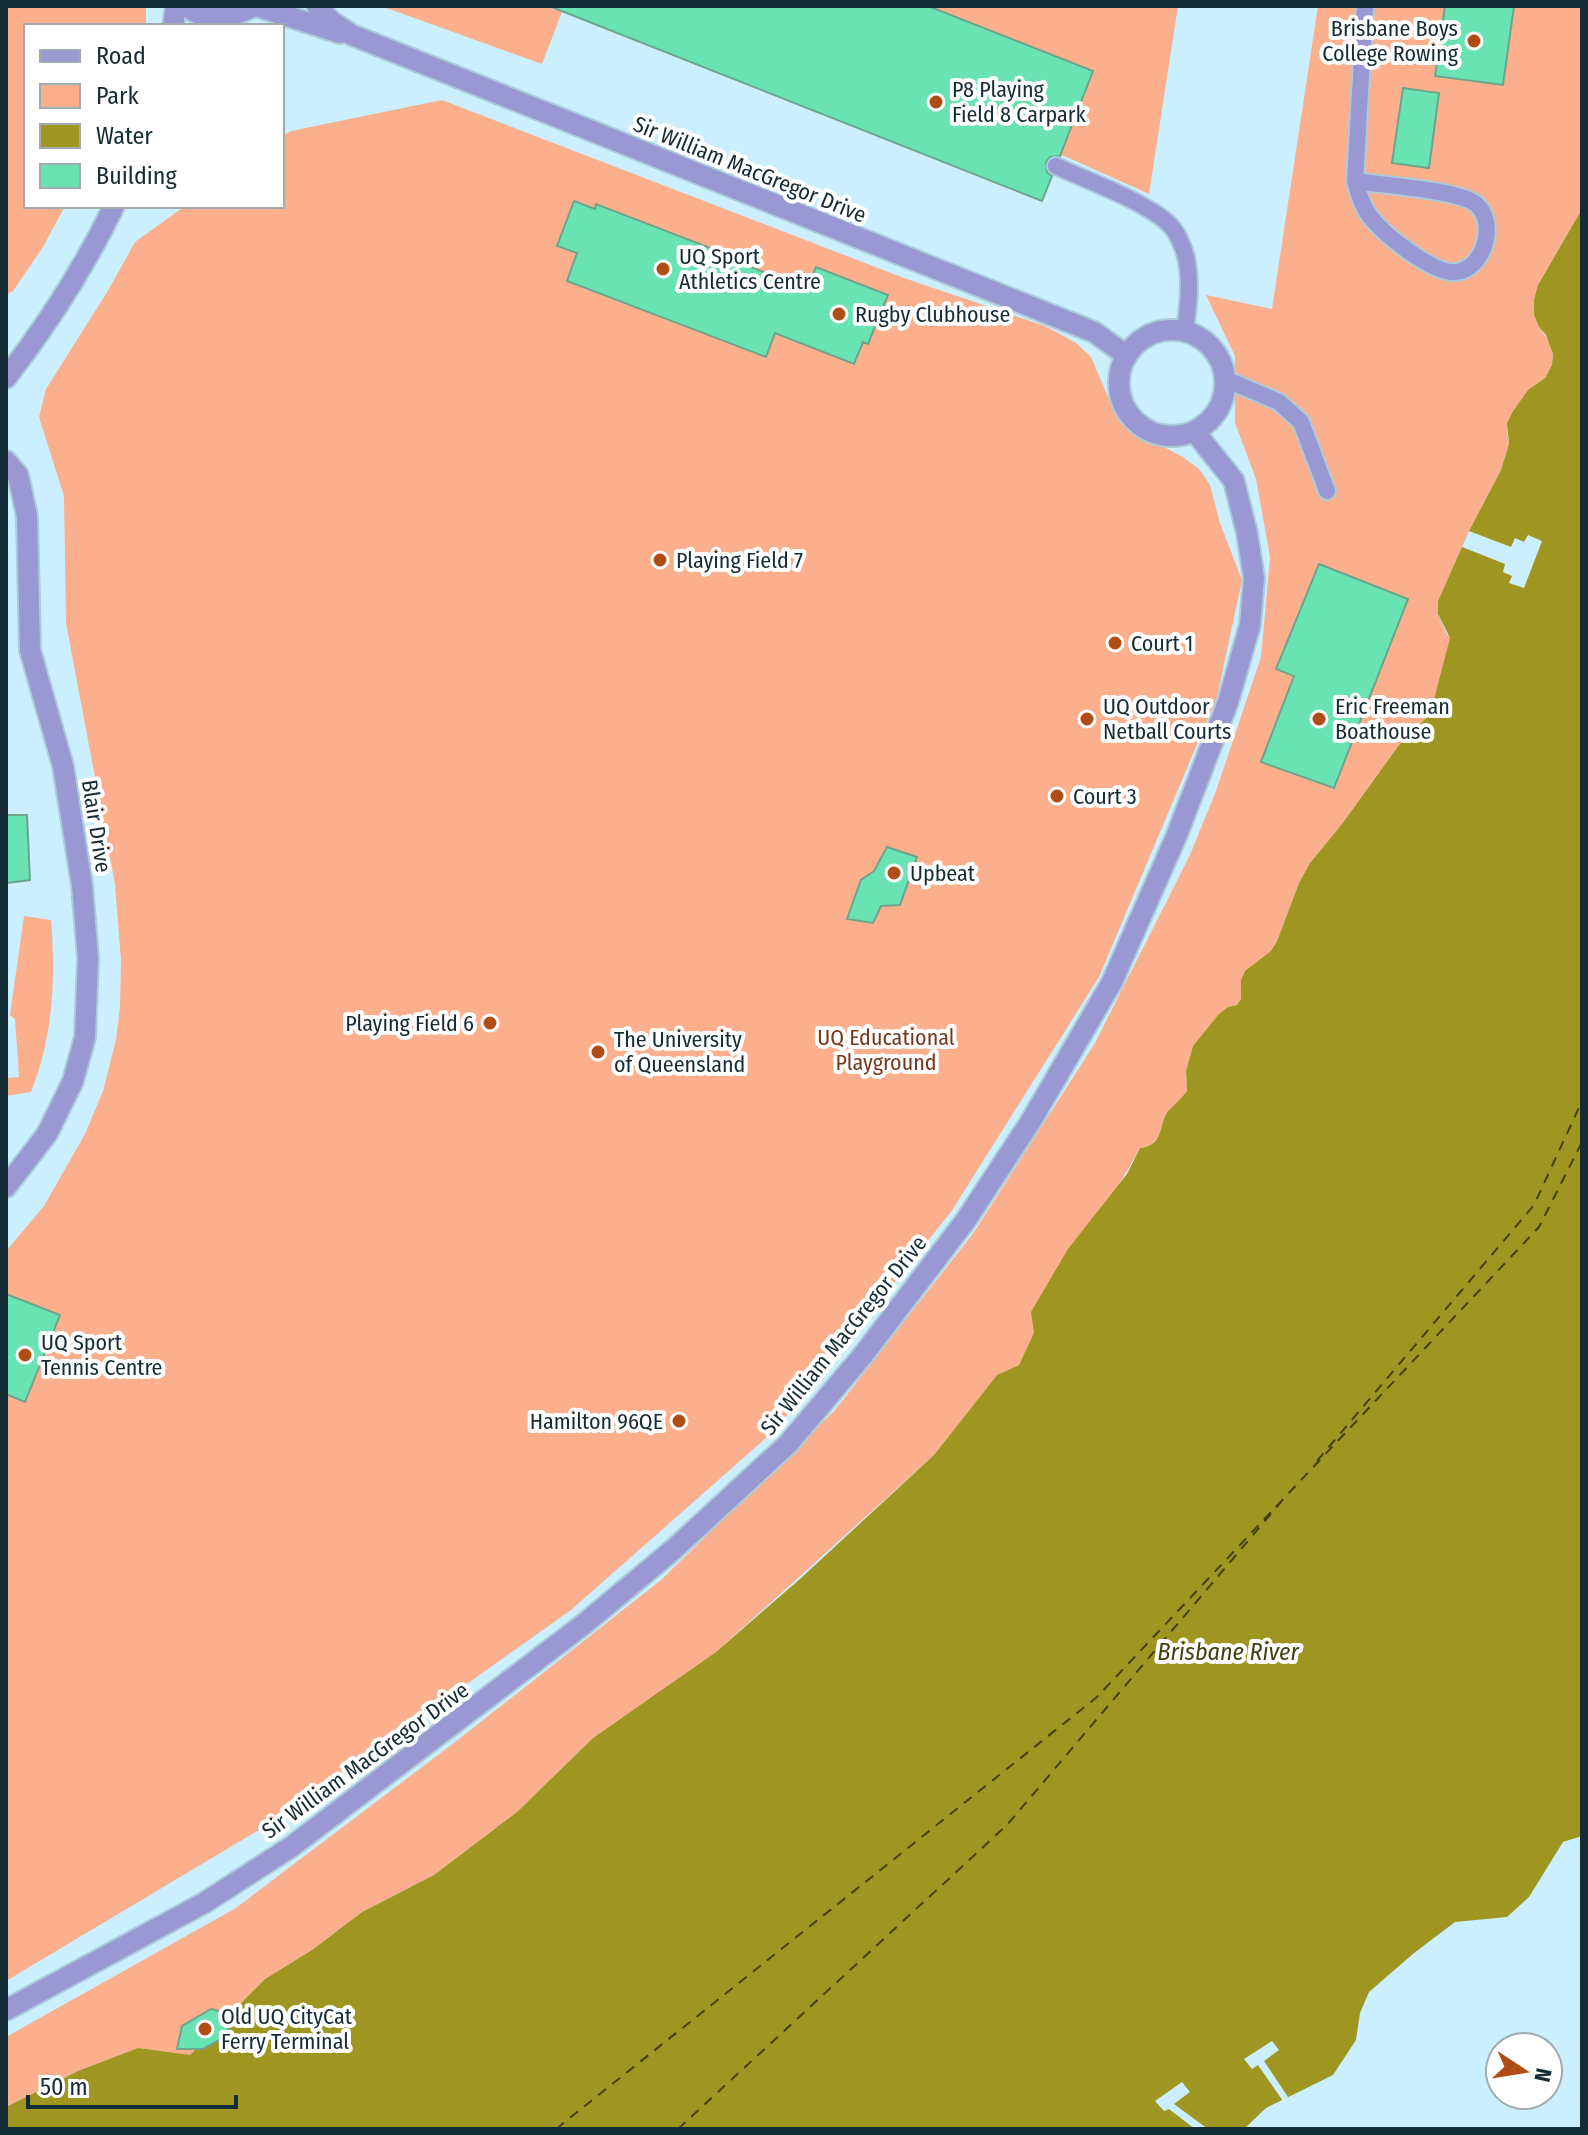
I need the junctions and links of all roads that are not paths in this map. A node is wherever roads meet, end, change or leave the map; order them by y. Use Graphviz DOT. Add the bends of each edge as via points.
graph roads {
  1 [pos="186,6"];
  2 [pos="255,6"];
  3 [pos="317,6"];
  4 [pos="1365,6"];
  5 [pos="222,22"];
  6 [pos="352,35"];
  7 [pos="1056,166"];
  8 [pos="1355,181"];
  9 [pos="113,208"];
  10 [pos="1185,331"];
  11 [pos="1126,355"];
  12 [pos="6,378"];
  13 [pos="1225,379"];
  14 [pos="1195,432"];
  15 [pos="6,461"];
  16 [pos="1327,491"];
  17 [pos="6,1187"];
  18 [pos="6,2010"];
  1 -- 5 [label="street"];
  2 -- 5 [label="street"];
  2 -- 6 [label="street, Sir William MacGregor Drive"];
  3 -- 6 [label="street, Sir William MacGregor Drive"];
  4 -- 8 [label="lane"];
  6 -- 11 [label="street, Sir William MacGregor Drive" via="1094,332"];
  7 -- 10 [label="lane" via="1141,206 1175,231 1187,261"];
  8 -- 8 [label="lane" via="1475,203 1485,215 1481,252 1459,272 1431,266 1372,219"];
  9 -- 12 [label="street" via="90,256"];
  10 -- 11 [label="street" via="1154,332"];
  10 -- 13 [label="street" via="1211,347"];
  11 -- 14 [label="street" via="1119,393 1135,422 1161,436"];
  13 -- 14 [label="street" via="1217,412"];
  13 -- 16 [label="lane" via="1279,402 1301,422"];
  14 -- 18 [label="street, Sir William MacGregor Drive" via="1234,481 1254,578 1250,625 1228,702 1112,982 966,1220 788,1444 584,1624 291,1847 204,1903"];
  15 -- 17 [label="street, Blair Drive" via="18,475 27,516 30,650 63,766 88,959 85,1037 73,1081 47,1134"];
}
